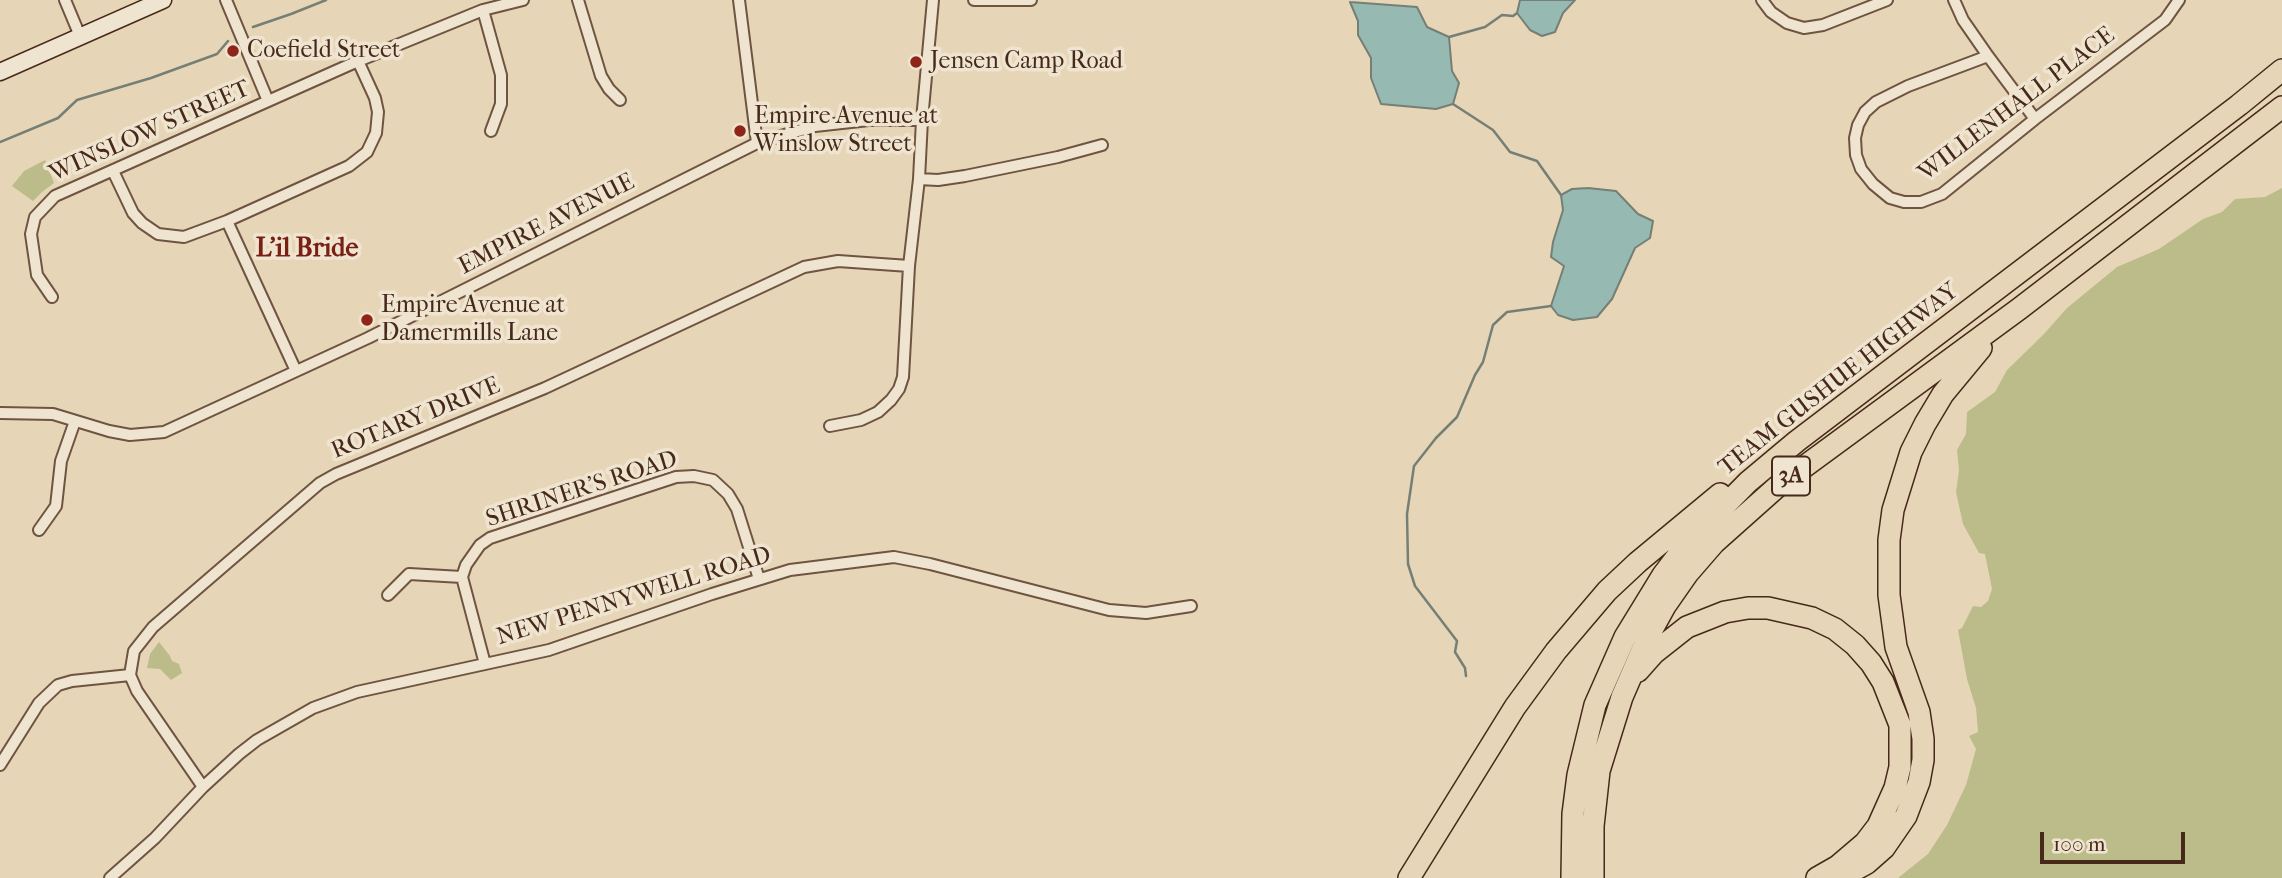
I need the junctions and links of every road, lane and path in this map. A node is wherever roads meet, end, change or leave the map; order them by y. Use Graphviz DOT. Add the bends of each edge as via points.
graph roads {
  1 [pos="65,0"];
  2 [pos="163,0"];
  3 [pos="226,0"];
  4 [pos="523,0"];
  5 [pos="578,0"];
  6 [pos="739,0"];
  7 [pos="933,0"];
  8 [pos="974,0"];
  9 [pos="1031,0"];
  10 [pos="1762,0"];
  11 [pos="1887,0"];
  12 [pos="1955,0"];
  13 [pos="2179,0"];
  14 [pos="483,10"];
  15 [pos="80,36"];
  16 [pos="1988,56"];
  17 [pos="358,61"];
  18 [pos="2282,70"];
  19 [pos="0,72"];
  20 [pos="620,100"];
  21 [pos="268,101"];
  22 [pos="2282,107"];
  23 [pos="2035,119"];
  24 [pos="922,120"];
  25 [pos="491,131"];
  26 [pos="757,143"];
  27 [pos="1102,145"];
  28 [pos="113,171"];
  29 [pos="919,180"];
  30 [pos="227,221"];
  31 [pos="909,265"];
  32 [pos="52,298"];
  33 [pos="2019,309"];
  34 [pos="296,371"];
  35 [pos="0,413"];
  36 [pos="75,421"];
  37 [pos="830,426"];
  38 [pos="1797,440"];
  39 [pos="39,530"];
  40 [pos="462,577"];
  41 [pos="759,579"];
  42 [pos="388,595"];
  43 [pos="1191,606"];
  44 [pos="485,664"];
  45 [pos="130,675"];
  46 [pos="1622,697"];
  47 [pos="0,765"];
  48 [pos="203,787"];
  49 [pos="110,878"];
  50 [pos="1409,878"];
  51 [pos="1572,878"];
  52 [pos="1593,878"];
  53 [pos="1817,878"];
  54 [pos="1840,878"];
  1 -- 15 [label="street"];
  2 -- 15 [label="street"];
  3 -- 21 [label="street"];
  4 -- 14 [label="street, WINSLOW STREET"];
  5 -- 20 [label="street" via="601,76"];
  6 -- 26 [label="street"];
  7 -- 24 [label="street"];
  8 -- 9 [label="street"];
  10 -- 11 [label="street" via="1770,12 1804,28"];
  12 -- 16 [label="street"];
  13 -- 23 [label="street, WILLENHALL PLACE" via="2165,20"];
  14 -- 17 [label="street, WINSLOW STREET"];
  14 -- 25 [label="street" via="501,75 501,104"];
  15 -- 19 [label="street"];
  16 -- 23 [label="street"];
  16 -- 23 [label="street, WILLENHALL PLACE" via="1908,86 1870,107 1855,138 1861,169 1890,198 1921,202 1942,194"];
  17 -- 21 [label="street, WINSLOW STREET"];
  17 -- 30 [label="street" via="378,112 376,133 367,152 349,166"];
  18 -- 38 [label="highway, TEAM GUSHUE HIGHWAY / 3A"];
  21 -- 28 [label="street, WINSLOW STREET"];
  22 -- 33 [label="highway, TEAM GUSHUE HIGHWAY / 3A"];
  24 -- 26 [label="street, EMPIRE AVENUE" via="825,124"];
  24 -- 29 [label="street"];
  26 -- 34 [label="street, EMPIRE AVENUE"];
  27 -- 29 [label="street" via="965,176"];
  28 -- 30 [label="street" via="133,213 158,234 184,237"];
  28 -- 32 [label="street, WINSLOW STREET" via="64,190 35,217 31,234 35,266"];
  29 -- 31 [label="street"];
  30 -- 34 [label="street"];
  31 -- 37 [label="street" via="905,360 899,389 878,412"];
  31 -- 45 [label="street, ROTARY DRIVE" via="838,261 804,267 545,388 325,479 144,636 134,651"];
  33 -- 46 [label="highway, TEAM GUSHUE HIGHWAY / 3A" via="1778,486 1724,534 1665,606"];
  33 -- 54 [label="highway" via="1944,394 1911,452 1901,480 1889,540 1889,595 1896,648 1919,712 1923,760 1914,800 1895,833 1867,863"];
  34 -- 36 [label="street, EMPIRE AVENUE" via="164,432 130,435"];
  35 -- 36 [label="street, EMPIRE AVENUE" via="40,413"];
  36 -- 39 [label="street" via="61,461 56,506"];
  38 -- 50 [label="highway" via="1686,520 1582,619 1515,707"];
  38 -- 51 [label="highway, TEAM GUSHUE HIGHWAY / 3A" via="1686,545 1625,637 1595,705 1583,750 1573,814"];
  40 -- 41 [label="street, SHRINER'S ROAD" via="472,554 490,538 676,477 694,476 713,480 729,494"];
  40 -- 42 [label="street" via="409,574"];
  40 -- 44 [label="street"];
  41 -- 43 [label="street, NEW PENNYWELL ROAD" via="790,570 894,557 1109,610 1146,612"];
  41 -- 44 [label="street, NEW PENNYWELL ROAD" via="570,644"];
  44 -- 48 [label="street, NEW PENNYWELL ROAD" via="357,692 313,708 257,740"];
  45 -- 47 [label="street" via="58,685 39,703"];
  45 -- 48 [label="street"];
  46 -- 52 [label="highway, TEAM GUSHUE HIGHWAY / 3A" via="1599,771 1592,827"];
  46 -- 53 [label="highway" via="1654,653 1696,623 1724,612 1790,611 1835,629 1855,645 1883,682 1897,716 1900,767 1878,827 1852,856"];
  48 -- 49 [label="street, NEW PENNYWELL ROAD"];
}
